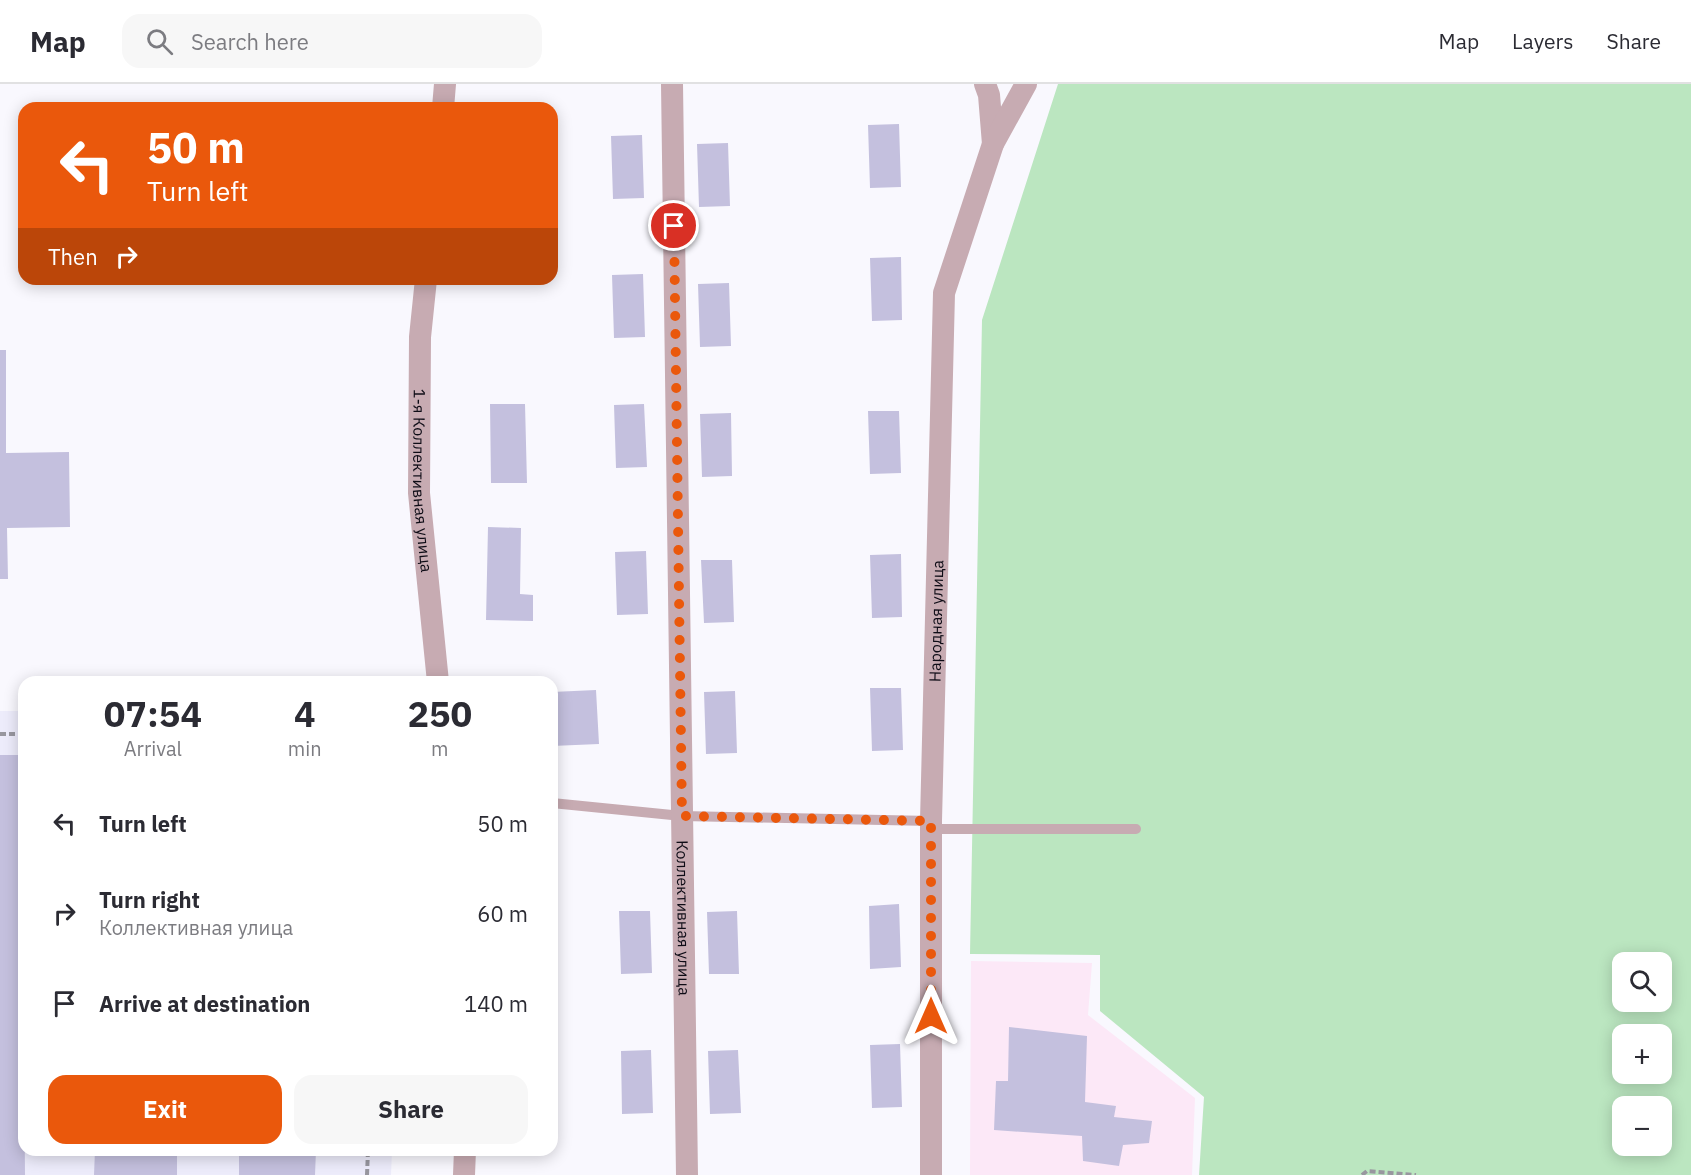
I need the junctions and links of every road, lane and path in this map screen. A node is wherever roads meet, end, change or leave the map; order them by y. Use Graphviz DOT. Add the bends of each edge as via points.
graph roads {
  1 [pos="445,84"];
  2 [pos="672,84"];
  3 [pos="985,84"];
  4 [pos="1026,84"];
  5 [pos="444,102"];
  6 [pos="993,144"];
  7 [pos="425,285"];
  8 [pos="437,676"];
  9 [pos="0,734"];
  10 [pos="18,734"];
  11 [pos="558,804"];
  12 [pos="682,816"];
  13 [pos="931,825"];
  14 [pos="1136,829"];
  15 [pos="368,1156"];
  16 [pos="465,1156"];
  17 [pos="367,1175"];
  18 [pos="464,1175"];
  19 [pos="687,1175"];
  20 [pos="931,1175"];
  21 [pos="1362,1175"];
  22 [pos="1416,1175"];
  1 -- 5 [label="street"];
  2 -- 12 [label="street, Коллективная улица"];
  3 -- 6 [label="street"];
  4 -- 6 [label="street, Народная улица"];
  6 -- 13 [label="street, Народная улица" via="944,293"];
  7 -- 8 [label="street, 1-я Коллективная улица" via="420,337 419,493"];
  9 -- 10 [label="path"];
  11 -- 12 [label="lane"];
  12 -- 13 [label="lane"];
  12 -- 19 [label="street, Коллективная улица"];
  13 -- 14 [label="lane"];
  13 -- 20 [label="street, Народная улица"];
  15 -- 17 [label="path"];
  16 -- 18 [label="street"];
  21 -- 22 [label="path" via="1367,1171"];
}
